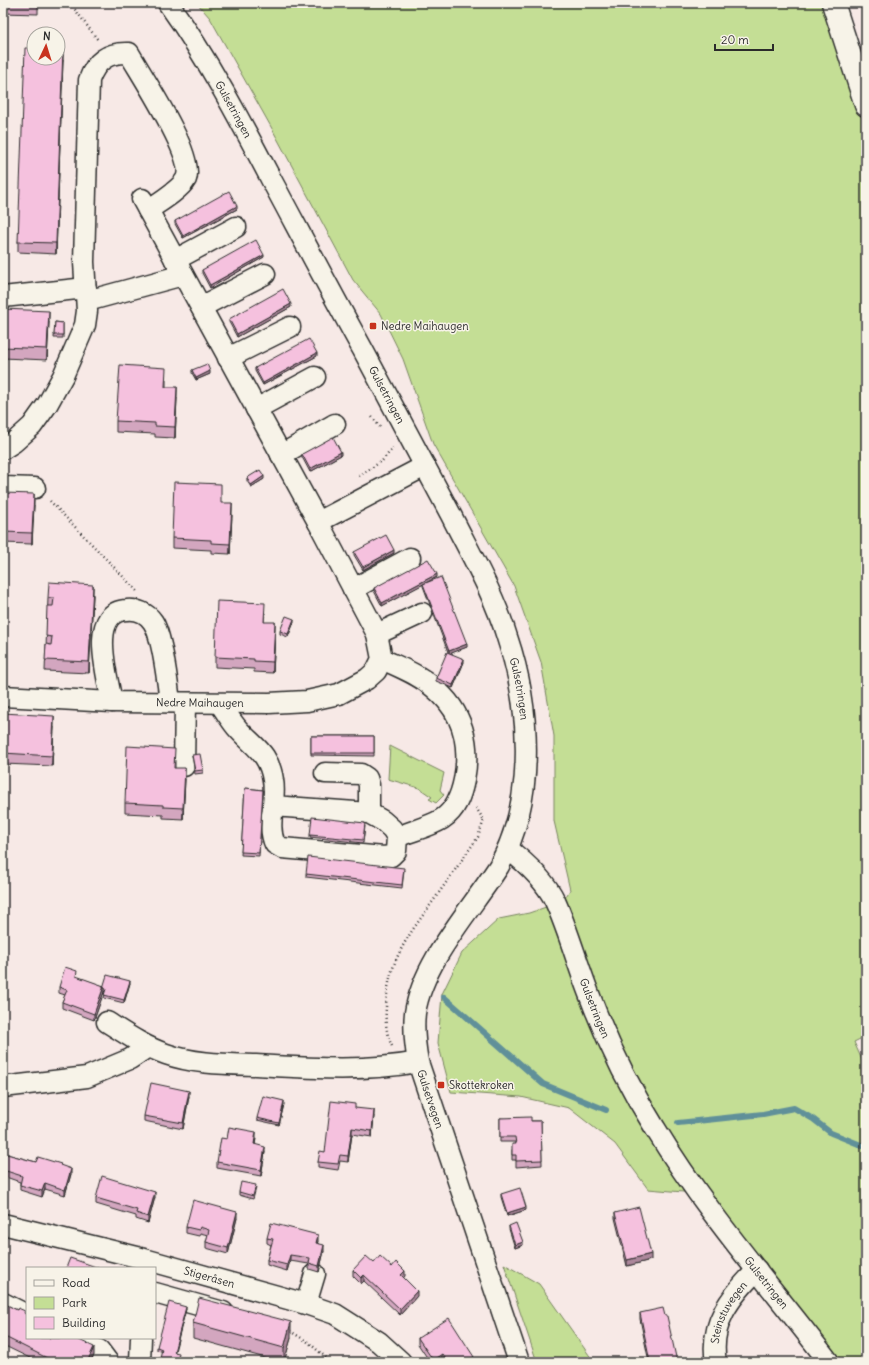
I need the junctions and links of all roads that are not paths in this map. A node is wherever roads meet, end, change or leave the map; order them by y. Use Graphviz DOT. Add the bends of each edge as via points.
graph roads {
  1 [pos="168,3"];
  2 [pos="833,3"];
  3 [pos="866,105"];
  4 [pos="236,227"];
  5 [pos="179,268"];
  6 [pos="265,274"];
  7 [pos="86,295"];
  8 [pos="3,297"];
  9 [pos="201,308"];
  10 [pos="290,327"];
  11 [pos="228,358"];
  12 [pos="315,377"];
  13 [pos="256,409"];
  14 [pos="335,424"];
  15 [pos="3,449"];
  16 [pos="281,455"];
  17 [pos="425,466"];
  18 [pos="3,487"];
  19 [pos="35,488"];
  20 [pos="318,522"];
  21 [pos="410,558"];
  22 [pos="353,589"];
  23 [pos="422,613"];
  24 [pos="377,634"];
  25 [pos="382,660"];
  26 [pos="3,696"];
  27 [pos="112,702"];
  28 [pos="178,702"];
  29 [pos="220,704"];
  30 [pos="184,766"];
  31 [pos="325,773"];
  32 [pos="273,806"];
  33 [pos="369,813"];
  34 [pos="397,837"];
  35 [pos="508,849"];
  36 [pos="107,1022"];
  37 [pos="148,1047"];
  38 [pos="410,1063"];
  39 [pos="3,1087"];
  40 [pos="3,1224"];
  41 [pos="162,1264"];
  42 [pos="757,1270"];
  43 [pos="315,1274"];
  44 [pos="156,1281"];
  45 [pos="156,1293"];
  46 [pos="3,1303"];
  47 [pos="306,1304"];
  48 [pos="26,1314"];
  49 [pos="238,1316"];
  50 [pos="76,1339"];
  51 [pos="141,1339"];
  52 [pos="108,1362"];
  53 [pos="140,1362"];
  54 [pos="401,1362"];
  55 [pos="519,1362"];
  56 [pos="716,1362"];
  57 [pos="829,1362"];
  1 -- 17 [label="street, Gulsetringen" via="228,99"];
  2 -- 3 [label="main road"];
  4 -- 5 [label="street"];
  5 -- 7 [label="street"];
  5 -- 7 [label="street" via="145,204 180,187 188,175 184,153 129,53 109,55 99,63 89,80 84,262"];
  5 -- 9 [label="street"];
  6 -- 9 [label="street"];
  7 -- 8 [label="street"];
  7 -- 15 [label="street" via="85,325 81,338 50,399 32,426"];
  9 -- 11 [label="street"];
  10 -- 11 [label="street"];
  11 -- 13 [label="street"];
  12 -- 13 [label="street"];
  13 -- 16 [label="street"];
  14 -- 16 [label="street"];
  16 -- 20 [label="street"];
  17 -- 20 [label="street"];
  17 -- 35 [label="street, Gulsetringen" via="492,598 508,637 517,676 526,765 521,804"];
  18 -- 19 [label="street"];
  20 -- 22 [label="street"];
  21 -- 22 [label="street"];
  22 -- 24 [label="street"];
  23 -- 24 [label="street"];
  24 -- 25 [label="street"];
  25 -- 29 [label="street, Nedre Maihaugen" via="368,679 339,694 307,701"];
  25 -- 34 [label="street" via="413,673 434,687 448,702 460,720 466,739 468,761 461,795 453,809 442,819"];
  26 -- 27 [label="street, Nedre Maihaugen"];
  27 -- 28 [label="street, Nedre Maihaugen"];
  27 -- 28 [label="street" via="104,661 103,638 106,620 125,610 135,610 149,616 154,623 168,681"];
  28 -- 29 [label="street, Nedre Maihaugen"];
  28 -- 30 [label="street"];
  29 -- 32 [label="street" via="237,728 265,756 274,781"];
  31 -- 33 [label="street" via="361,774 367,778"];
  32 -- 33 [label="street"];
  32 -- 34 [label="street" via="272,838 275,844 282,848 384,857 391,856 396,851"];
  33 -- 34 [label="street" via="383,821"];
  35 -- 38 [label="street, Gulsetvegen" via="443,947 423,984 415,1013"];
  35 -- 42 [label="street, Gulsetringen" via="540,878 554,900 606,1035 655,1129"];
  36 -- 37 [label="street"];
  37 -- 38 [label="street" via="166,1054 205,1062 316,1068"];
  37 -- 39 [label="street" via="130,1059 87,1077"];
  38 -- 55 [label="street, Gulsetvegen"];
  40 -- 41 [label="street, Stigeråsen"];
  41 -- 44 [label="street"];
  41 -- 47 [label="street, Stigeråsen"];
  42 -- 56 [label="street, Steinstuvegen" via="739,1288 722,1315 714,1351"];
  42 -- 57 [label="street, Gulsetringen"];
  43 -- 47 [label="street"];
  45 -- 49 [label="street"];
  46 -- 48 [label="street"];
  47 -- 54 [label="street, Stigeråsen" via="335,1314 360,1328"];
  50 -- 52 [label="street" via="99,1350"];
  51 -- 53 [label="street"];
}
